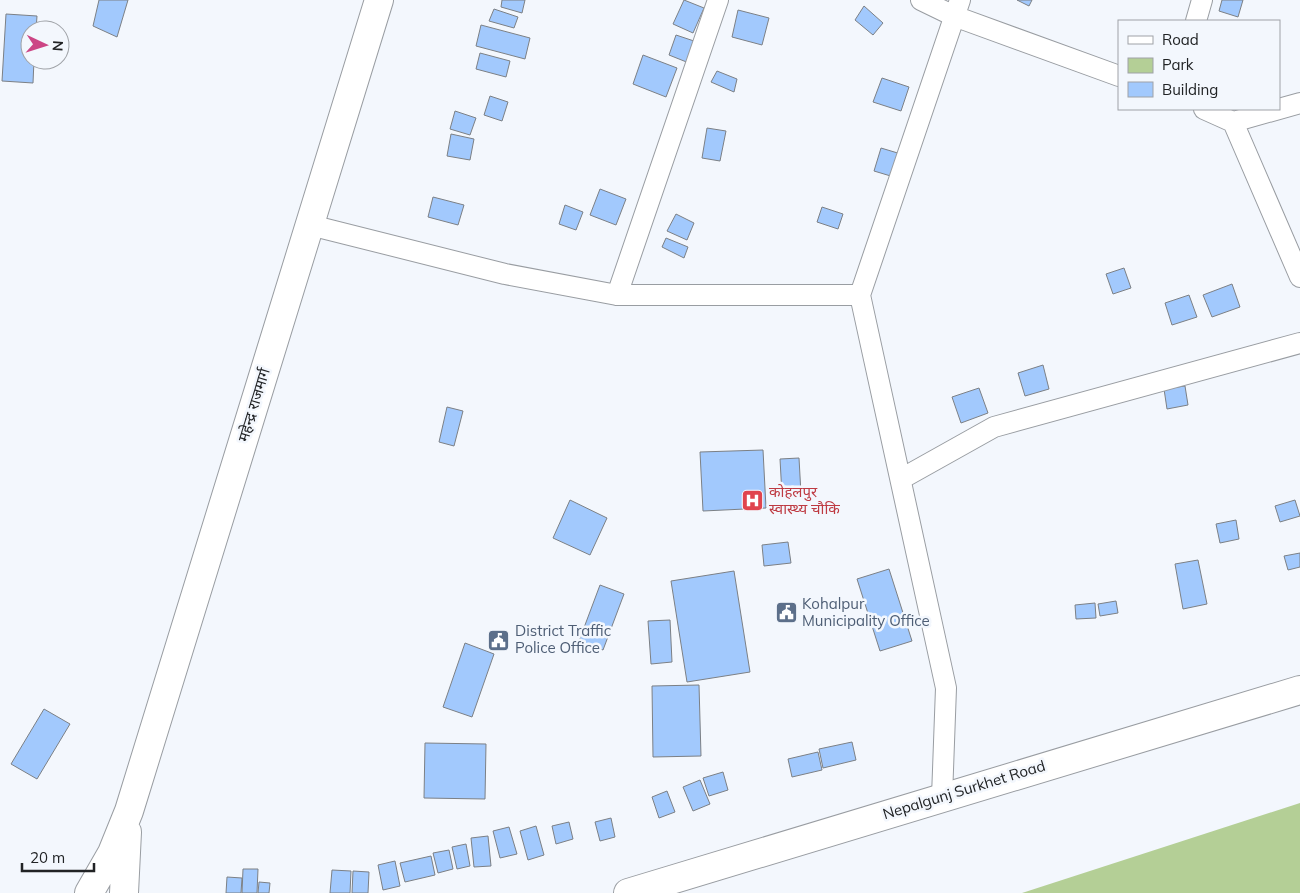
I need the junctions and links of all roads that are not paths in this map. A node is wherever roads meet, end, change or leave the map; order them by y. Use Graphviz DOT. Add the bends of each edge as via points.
graph roads {
  1 [pos="379,0"];
  2 [pos="718,0"];
  3 [pos="921,0"];
  4 [pos="1202,0"];
  5 [pos="957,8"];
  6 [pos="1196,20"];
  7 [pos="1118,76"];
  8 [pos="1300,103"];
  9 [pos="1280,109"];
  10 [pos="1206,110"];
  11 [pos="1275,110"];
  12 [pos="1233,122"];
  13 [pos="310,225"];
  14 [pos="1300,277"];
  15 [pos="617,295"];
  16 [pos="860,295"];
  17 [pos="1300,343"];
  18 [pos="900,479"];
  19 [pos="1300,690"];
  20 [pos="942,797"];
  21 [pos="129,811"];
  22 [pos="89,893"];
  23 [pos="124,893"];
  24 [pos="628,893"];
  1 -- 13 [label="main road, महेन्द्र राजमार्ग"];
  2 -- 15 [label="street"];
  3 -- 5 [label="street"];
  4 -- 6 [label="street"];
  5 -- 7 [label="street"];
  5 -- 16 [label="street"];
  8 -- 9 [label="street"];
  10 -- 12 [label="street"];
  11 -- 12 [label="street"];
  12 -- 14 [label="street"];
  13 -- 15 [label="street" via="505,274"];
  13 -- 21 [label="main road, महेन्द्र राजमार्ग"];
  15 -- 16 [label="street"];
  16 -- 18 [label="street"];
  17 -- 18 [label="street" via="994,428"];
  18 -- 20 [label="street" via="946,688"];
  19 -- 20 [label="main road, Nepalgunj Surkhet Road"];
  20 -- 24 [label="main road, Nepalgunj Surkhet Road"];
  21 -- 22 [label="main road" via="112,853"];
  21 -- 23 [label="main road"];
}
